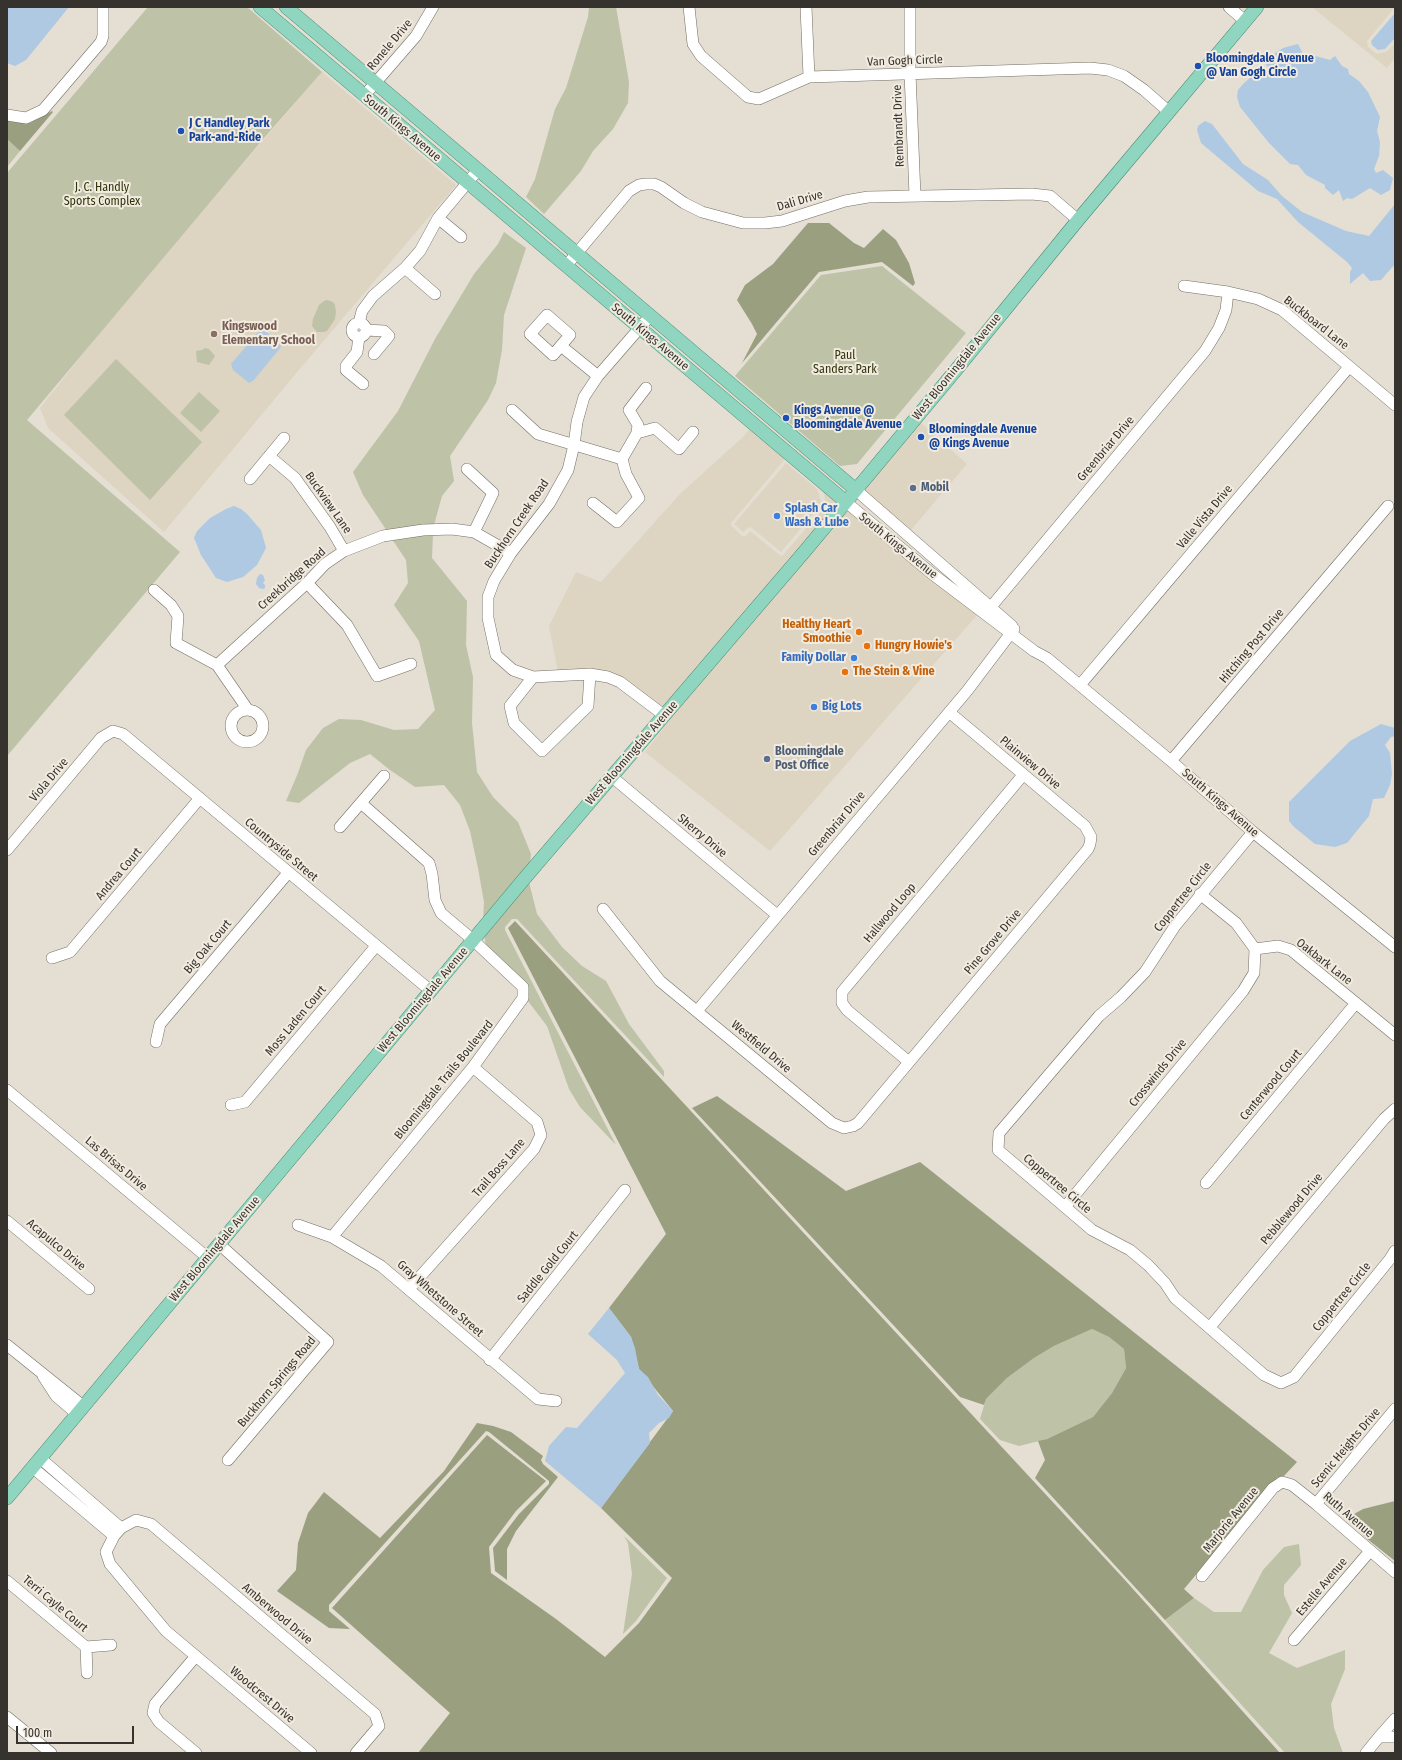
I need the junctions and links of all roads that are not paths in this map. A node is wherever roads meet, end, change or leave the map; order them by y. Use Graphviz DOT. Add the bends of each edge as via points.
graph roads {
  1 [pos="103,7"];
  2 [pos="260,7"];
  3 [pos="286,7"];
  4 [pos="433,7"];
  5 [pos="689,7"];
  6 [pos="806,7"];
  7 [pos="910,7"];
  8 [pos="1229,7"];
  9 [pos="1257,7"];
  10 [pos="1245,21"];
  11 [pos="910,73"];
  12 [pos="810,77"];
  13 [pos="375,83"];
  14 [pos="364,96"];
  15 [pos="1168,111"];
  16 [pos="7,114"];
  17 [pos="478,170"];
  18 [pos="468,182"];
  19 [pos="915,196"];
  20 [pos="438,218"];
  21 [pos="1078,220"];
  22 [pos="461,237"];
  23 [pos="577,254"];
  24 [pos="566,266"];
  25 [pos="405,268"];
  26 [pos="1184,286"];
  27 [pos="1228,292"];
  28 [pos="435,294"];
  29 [pos="650,316"];
  30 [pos="639,327"];
  31 [pos="361,330"];
  32 [pos="561,346"];
  33 [pos="374,354"];
  34 [pos="1349,366"];
  35 [pos="598,376"];
  36 [pos="363,384"];
  37 [pos="646,388"];
  38 [pos="1395,405"];
  39 [pos="512,410"];
  40 [pos="693,432"];
  41 [pos="637,433"];
  42 [pos="284,438"];
  43 [pos="574,445"];
  44 [pos="269,456"];
  45 [pos="622,459"];
  46 [pos="467,469"];
  47 [pos="250,478"];
  48 [pos="856,490"];
  49 [pos="846,502"];
  50 [pos="593,503"];
  51 [pos="1388,506"];
  52 [pos="474,532"];
  53 [pos="344,551"];
  54 [pos="511,553"];
  55 [pos="307,583"];
  56 [pos="154,590"];
  57 [pos="988,611"];
  58 [pos="1014,632"];
  59 [pos="411,664"];
  60 [pos="217,665"];
  61 [pos="590,674"];
  62 [pos="533,677"];
  63 [pos="1080,685"];
  64 [pos="248,710"];
  65 [pos="949,712"];
  66 [pos="664,716"];
  67 [pos="113,731"];
  68 [pos="1172,761"];
  69 [pos="1023,775"];
  70 [pos="384,776"];
  71 [pos="611,776"];
  72 [pos="200,798"];
  73 [pos="361,803"];
  74 [pos="340,827"];
  75 [pos="1253,832"];
  76 [pos="1091,836"];
  77 [pos="7,850"];
  78 [pos="288,873"];
  79 [pos="1200,894"];
  80 [pos="603,909"];
  81 [pos="777,915"];
  82 [pos="1395,933"];
  83 [pos="473,940"];
  84 [pos="1391,944"];
  85 [pos="376,946"];
  86 [pos="1255,949"];
  87 [pos="52,958"];
  88 [pos="431,991"];
  89 [pos="1356,1003"];
  90 [pos="697,1010"];
  91 [pos="1395,1035"];
  92 [pos="156,1042"];
  93 [pos="909,1062"];
  94 [pos="473,1067"];
  95 [pos="7,1090"];
  96 [pos="231,1105"];
  97 [pos="1395,1109"];
  98 [pos="1206,1183"];
  99 [pos="626,1190"];
  100 [pos="1065,1207"];
  101 [pos="7,1221"];
  102 [pos="298,1225"];
  103 [pos="332,1237"];
  104 [pos="219,1244"];
  105 [pos="1395,1250"];
  106 [pos="208,1258"];
  107 [pos="89,1289"];
  108 [pos="409,1289"];
  109 [pos="1210,1327"];
  110 [pos="7,1345"];
  111 [pos="490,1360"];
  112 [pos="556,1401"];
  113 [pos="80,1410"];
  114 [pos="1395,1410"];
  115 [pos="228,1460"];
  116 [pos="36,1463"];
  117 [pos="1282,1482"];
  118 [pos="7,1498"];
  119 [pos="1316,1504"];
  120 [pos="118,1532"];
  121 [pos="1370,1551"];
  122 [pos="1395,1572"];
  123 [pos="1202,1576"];
  124 [pos="7,1581"];
  125 [pos="1294,1640"];
  126 [pos="111,1645"];
  127 [pos="86,1647"];
  128 [pos="196,1656"];
  129 [pos="87,1673"];
  130 [pos="7,1716"];
  131 [pos="1395,1719"];
  132 [pos="1395,1736"];
  133 [pos="1379,1738"];
  134 [pos="44,1751"];
  135 [pos="196,1753"];
  136 [pos="311,1753"];
  137 [pos="356,1753"];
  138 [pos="1366,1753"];
  1 -- 16 [label="street" via="101,42 43,110 26,118"];
  2 -- 14 [label="main road, South Kings Avenue"];
  3 -- 13 [label="main road, South Kings Avenue"];
  4 -- 13 [label="street, Ronele Drive" via="416,36"];
  5 -- 12 [label="street, Van Gogh Circle" via="693,44 701,56 748,97 759,99"];
  6 -- 12 [label="street"];
  7 -- 11 [label="street, Rembrandt Drive"];
  8 -- 10 [label="street"];
  9 -- 10 [label="main road, West Bloomingdale Avenue"];
  10 -- 15 [label="main road, West Bloomingdale Avenue"];
  11 -- 12 [label="street, Van Gogh Circle"];
  11 -- 15 [label="street, Van Gogh Circle" via="1108,70 1124,76"];
  11 -- 19 [label="street, Rembrandt Drive"];
  13 -- 14 [label="street, Ronele Drive"];
  13 -- 17 [label="main road, South Kings Avenue"];
  14 -- 18 [label="main road, South Kings Avenue"];
  15 -- 21 [label="main road, West Bloomingdale Avenue"];
  17 -- 18 [label="street"];
  17 -- 23 [label="main road, South Kings Avenue"];
  18 -- 20 [label="street"];
  18 -- 24 [label="main road, South Kings Avenue"];
  19 -- 21 [label="street, Dali Drive" via="1042,194 1053,199"];
  19 -- 23 [label="street, Dali Drive" via="858,198 782,221 750,223 732,221 702,212 658,186 643,184 629,191"];
  20 -- 22 [label="street"];
  20 -- 25 [label="street" via="420,251"];
  21 -- 48 [label="main road, West Bloomingdale Avenue"];
  23 -- 24 [label="street, Dali Drive"];
  23 -- 29 [label="main road, South Kings Avenue"];
  24 -- 30 [label="main road, South Kings Avenue"];
  25 -- 28 [label="street"];
  25 -- 31 [label="street" via="373,296 362,312"];
  26 -- 27 [label="street, Buckboard Lane"];
  27 -- 34 [label="street, Buckboard Lane" via="1258,299 1282,310"];
  27 -- 57 [label="street, Greenbriar Drive" via="1226,310 1219,328 1205,351"];
  29 -- 30 [label="street, Buckhorn Creek Road"];
  29 -- 48 [label="main road, South Kings Avenue"];
  30 -- 35 [label="street, Buckhorn Creek Road"];
  30 -- 49 [label="main road, South Kings Avenue"];
  31 -- 33 [label="street" via="384,331 389,336"];
  31 -- 36 [label="street" via="356,352 346,370"];
  32 -- 35 [label="street"];
  34 -- 38 [label="street, Buckboard Lane"];
  34 -- 63 [label="street, Valle Vista Drive"];
  35 -- 43 [label="street, Buckhorn Creek Road" via="584,397"];
  37 -- 41 [label="street" via="629,410 638,425"];
  39 -- 43 [label="street" via="538,434"];
  40 -- 41 [label="street" via="679,449 655,428"];
  41 -- 45 [label="street"];
  42 -- 44 [label="street"];
  43 -- 45 [label="street"];
  43 -- 54 [label="street, Buckhorn Creek Road" via="568,470 549,504"];
  44 -- 47 [label="street"];
  44 -- 53 [label="street, Buckview Lane" via="295,478"];
  45 -- 50 [label="street" via="626,474 639,498 617,522"];
  46 -- 52 [label="street" via="493,493"];
  48 -- 49 [label="main road, West Bloomingdale Avenue"];
  48 -- 57 [label="street, South Kings Avenue"];
  49 -- 57 [label="street, South Kings Avenue" via="931,573"];
  49 -- 66 [label="main road, West Bloomingdale Avenue"];
  51 -- 68 [label="street, Hitching Post Drive"];
  52 -- 53 [label="street, Creekbridge Road" via="452,529 423,530 383,536"];
  52 -- 54 [label="street, Creekbridge Road"];
  53 -- 55 [label="street, Creekbridge Road" via="325,564"];
  54 -- 62 [label="street, Buckhorn Creek Road" via="494,581 488,597 488,618 496,654 512,670"];
  55 -- 59 [label="street" via="347,626 377,676"];
  55 -- 60 [label="street, Creekbridge Road"];
  56 -- 60 [label="street" via="171,605 178,616 176,643"];
  57 -- 58 [label="street, South Kings Avenue"];
  58 -- 63 [label="street, South Kings Avenue"];
  58 -- 65 [label="street, Greenbriar Drive" via="996,650 996,654"];
  60 -- 64 [label="street"];
  61 -- 62 [label="street, Buckhorn Creek Road"];
  61 -- 62 [label="street" via="588,706 542,751 514,723 510,706"];
  61 -- 66 [label="street, Buckhorn Creek Road" via="620,682"];
  63 -- 68 [label="street, South Kings Avenue"];
  65 -- 69 [label="street, Plainview Drive"];
  65 -- 81 [label="street, Greenbriar Drive"];
  66 -- 71 [label="main road, West Bloomingdale Avenue"];
  67 -- 72 [label="street, Countryside Street" via="123,734"];
  67 -- 77 [label="street, Viola Drive" via="101,738"];
  68 -- 75 [label="street, South Kings Avenue"];
  69 -- 76 [label="street, Plainview Drive" via="1085,826"];
  69 -- 93 [label="street, Hallwood Loop" via="842,992 842,1003 847,1010"];
  70 -- 73 [label="street"];
  71 -- 81 [label="street, Sherry Drive"];
  71 -- 83 [label="main road, West Bloomingdale Avenue"];
  72 -- 78 [label="street, Countryside Street"];
  72 -- 87 [label="street, Andrea Court" via="70,952"];
  73 -- 74 [label="street"];
  73 -- 83 [label="street, Bloomingdale Trails Boulevard" via="429,862 435,900 441,913"];
  75 -- 79 [label="street, Coppertree Circle"];
  75 -- 84 [label="street, South Kings Avenue"];
  76 -- 93 [label="street, Pine Grove Drive" via="1088,849"];
  78 -- 85 [label="street, Countryside Street"];
  78 -- 92 [label="street, Big Oak Court" via="160,1024"];
  79 -- 86 [label="street" via="1236,923"];
  79 -- 100 [label="street, Coppertree Circle" via="1144,972 1099,1016 1000,1133 998,1150"];
  80 -- 90 [label="street, Westfield Drive" via="660,980"];
  81 -- 90 [label="street, Greenbriar Drive"];
  82 -- 84 [label="street"];
  83 -- 88 [label="main road, West Bloomingdale Avenue"];
  83 -- 94 [label="street, Bloomingdale Trails Boulevard" via="523,987 523,998"];
  85 -- 88 [label="street, Countryside Street"];
  85 -- 96 [label="street, Moss Laden Court" via="245,1102"];
  86 -- 89 [label="street, Oakbark Lane" via="1278,946 1291,950"];
  86 -- 100 [label="street, Crosswinds Drive" via="1254,973 1243,991"];
  88 -- 104 [label="main road, West Bloomingdale Avenue"];
  89 -- 91 [label="street, Oakbark Lane"];
  89 -- 98 [label="street, Centerwood Court"];
  90 -- 93 [label="street, Westfield Drive" via="840,1127 848,1128 858,1123"];
  94 -- 103 [label="street, Bloomingdale Trails Boulevard"];
  94 -- 108 [label="street, Trail Boss Lane" via="537,1122 541,1135 534,1148"];
  95 -- 106 [label="street, Las Brisas Drive"];
  97 -- 109 [label="street, Pebblewood Drive" via="1378,1125"];
  99 -- 111 [label="street, Saddle Gold Court"];
  100 -- 109 [label="street, Coppertree Circle" via="1092,1230 1130,1250 1165,1283 1175,1298"];
  101 -- 107 [label="street, Acapulco Drive"];
  102 -- 103 [label="street, Gray Whetstone Street"];
  103 -- 108 [label="street, Gray Whetstone Street" via="381,1266"];
  104 -- 106 [label="main road, West Bloomingdale Avenue"];
  104 -- 115 [label="street, Buckhorn Springs Road" via="328,1342"];
  105 -- 109 [label="street, Coppertree Circle" via="1294,1377 1281,1383 1264,1375"];
  106 -- 113 [label="main road, West Bloomingdale Avenue"];
  108 -- 111 [label="street, Gray Whetstone Street"];
  110 -- 113 [label="street" via="48,1377"];
  111 -- 112 [label="street, Gray Whetstone Street" via="538,1399"];
  113 -- 116 [label="main road, West Bloomingdale Avenue"];
  114 -- 119 [label="street, Scenic Heights Drive"];
  116 -- 118 [label="main road, West Bloomingdale Avenue"];
  116 -- 120 [label="street"];
  117 -- 119 [label="street, Ruth Avenue" via="1292,1485"];
  117 -- 123 [label="street, Marjorie Avenue" via="1273,1488"];
  119 -- 121 [label="street, Ruth Avenue"];
  120 -- 128 [label="street" via="106,1552 110,1564 166,1631"];
  120 -- 137 [label="street, Amberwood Drive" via="136,1520 151,1524 375,1714 379,1726"];
  121 -- 122 [label="street, Ruth Avenue"];
  121 -- 125 [label="street, Estelle Avenue"];
  124 -- 127 [label="street, Terri Cayle Court"];
  126 -- 127 [label="street, Terri Cayle Court"];
  127 -- 129 [label="street, Terri Cayle Court"];
  128 -- 135 [label="street" via="155,1704 152,1713"];
  128 -- 136 [label="street, Woodcrest Drive"];
  130 -- 134 [label="street"];
  131 -- 133 [label="street"];
  132 -- 133 [label="street"];
  133 -- 138 [label="street"];
}
